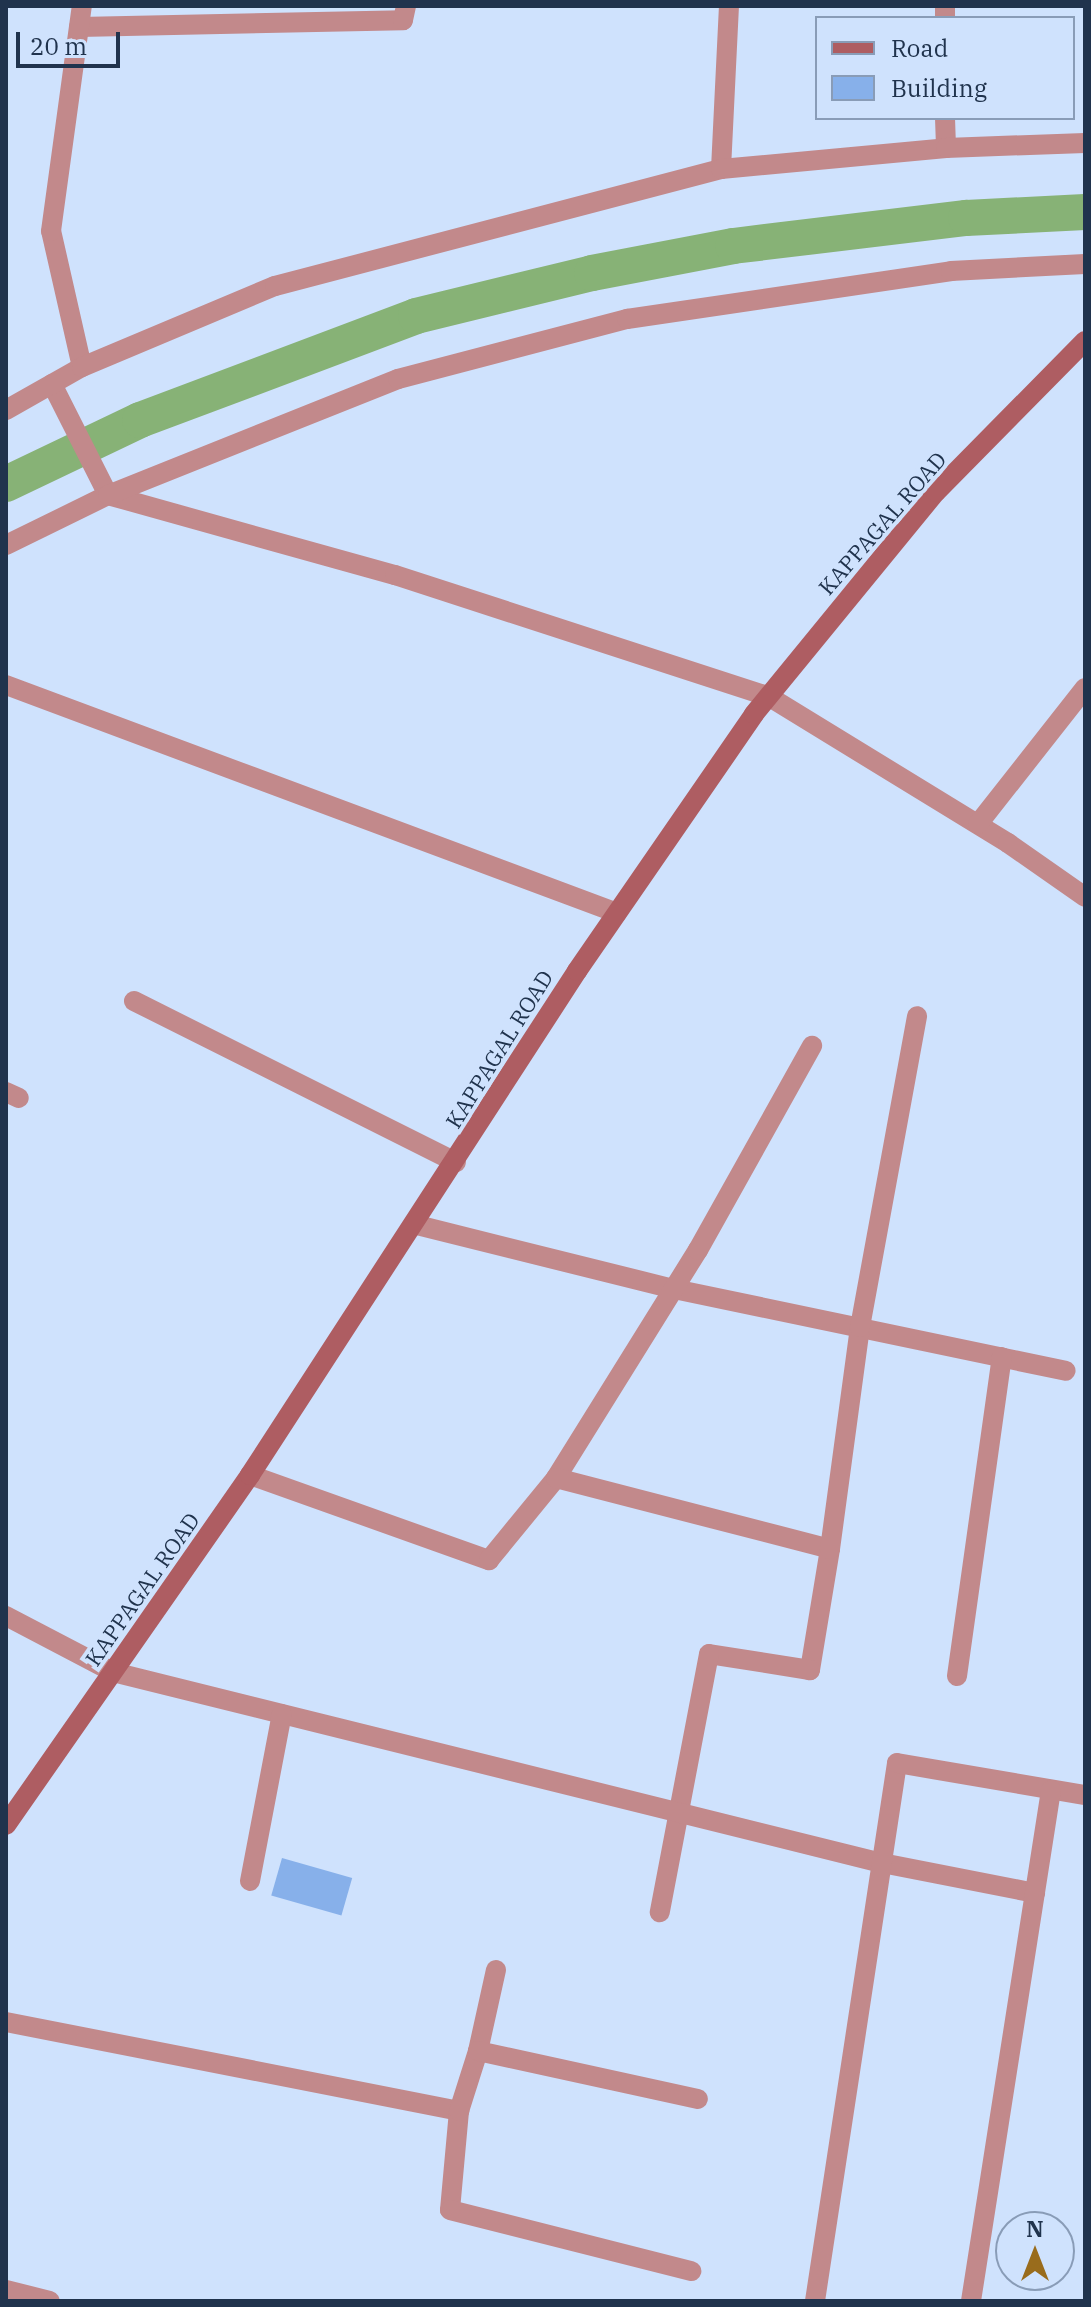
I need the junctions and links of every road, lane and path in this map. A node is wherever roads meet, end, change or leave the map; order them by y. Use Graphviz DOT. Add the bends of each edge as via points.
graph roads {
  1 [pos="82,6"];
  2 [pos="406,6"];
  3 [pos="729,6"];
  4 [pos="79,27"];
  5 [pos="945,120"];
  6 [pos="1085,143"];
  7 [pos="946,148"];
  8 [pos="721,169"];
  9 [pos="1085,264"];
  10 [pos="1085,341"];
  11 [pos="82,367"];
  12 [pos="52,384"];
  13 [pos="6,410"];
  14 [pos="108,495"];
  15 [pos="6,545"];
  16 [pos="6,685"];
  17 [pos="1085,688"];
  18 [pos="768,696"];
  19 [pos="978,824"];
  20 [pos="1085,897"];
  21 [pos="617,913"];
  22 [pos="134,1001"];
  23 [pos="917,1016"];
  24 [pos="812,1046"];
  25 [pos="456,1162"];
  26 [pos="417,1225"];
  27 [pos="674,1289"];
  28 [pos="860,1327"];
  29 [pos="1002,1357"];
  30 [pos="1066,1371"];
  31 [pos="250,1475"];
  32 [pos="556,1478"];
  33 [pos="830,1549"];
  34 [pos="6,1616"];
  35 [pos="113,1672"];
  36 [pos="957,1676"];
  37 [pos="282,1714"];
  38 [pos="1051,1790"];
  39 [pos="1085,1795"];
  40 [pos="675,1812"];
  41 [pos="6,1825"];
  42 [pos="882,1863"];
  43 [pos="250,1881"];
  44 [pos="1035,1893"];
  45 [pos="660,1912"];
  46 [pos="496,1970"];
  47 [pos="6,2022"];
  48 [pos="478,2051"];
  49 [pos="698,2099"];
  50 [pos="459,2111"];
  51 [pos="691,2271"];
  52 [pos="6,2290"];
  53 [pos="50,2301"];
  54 [pos="815,2301"];
  55 [pos="971,2301"];
  1 -- 4 [label="street"];
  2 -- 4 [label="street" via="403,20"];
  3 -- 8 [label="street"];
  4 -- 11 [label="street" via="51,231"];
  5 -- 7 [label="street"];
  6 -- 7 [label="street"];
  7 -- 8 [label="street"];
  8 -- 11 [label="street" via="275,286"];
  9 -- 14 [label="street" via="951,271 627,319 398,379"];
  10 -- 18 [label="main road, KAPPAGAL ROAD" via="936,492"];
  11 -- 12 [label="street"];
  12 -- 13 [label="street"];
  12 -- 14 [label="street"];
  14 -- 15 [label="street"];
  14 -- 18 [label="street" via="395,575"];
  16 -- 21 [label="street"];
  17 -- 19 [label="street"];
  18 -- 19 [label="street"];
  18 -- 21 [label="main road, KAPPAGAL ROAD"];
  19 -- 20 [label="street"];
  21 -- 25 [label="main road, KAPPAGAL ROAD"];
  22 -- 25 [label="street"];
  23 -- 28 [label="street"];
  24 -- 27 [label="street"];
  25 -- 26 [label="main road, KAPPAGAL ROAD"];
  26 -- 27 [label="street"];
  26 -- 31 [label="main road, KAPPAGAL ROAD"];
  27 -- 28 [label="street"];
  27 -- 32 [label="street"];
  28 -- 29 [label="street"];
  28 -- 33 [label="street"];
  29 -- 30 [label="street"];
  29 -- 36 [label="street"];
  31 -- 32 [label="street" via="489,1560"];
  31 -- 35 [label="main road, KAPPAGAL ROAD"];
  32 -- 33 [label="street"];
  33 -- 40 [label="street" via="810,1670 709,1654"];
  34 -- 35 [label="street"];
  35 -- 37 [label="street"];
  35 -- 41 [label="main road, KAPPAGAL ROAD"];
  37 -- 40 [label="street"];
  37 -- 43 [label="street"];
  38 -- 39 [label="street"];
  38 -- 42 [label="street" via="897,1763"];
  38 -- 44 [label="street"];
  40 -- 42 [label="street"];
  40 -- 45 [label="street"];
  42 -- 44 [label="street"];
  42 -- 54 [label="street"];
  44 -- 55 [label="street"];
  46 -- 48 [label="street"];
  47 -- 50 [label="street"];
  48 -- 49 [label="street"];
  48 -- 50 [label="street"];
  50 -- 51 [label="street" via="450,2210"];
  52 -- 53 [label="street"];
}
